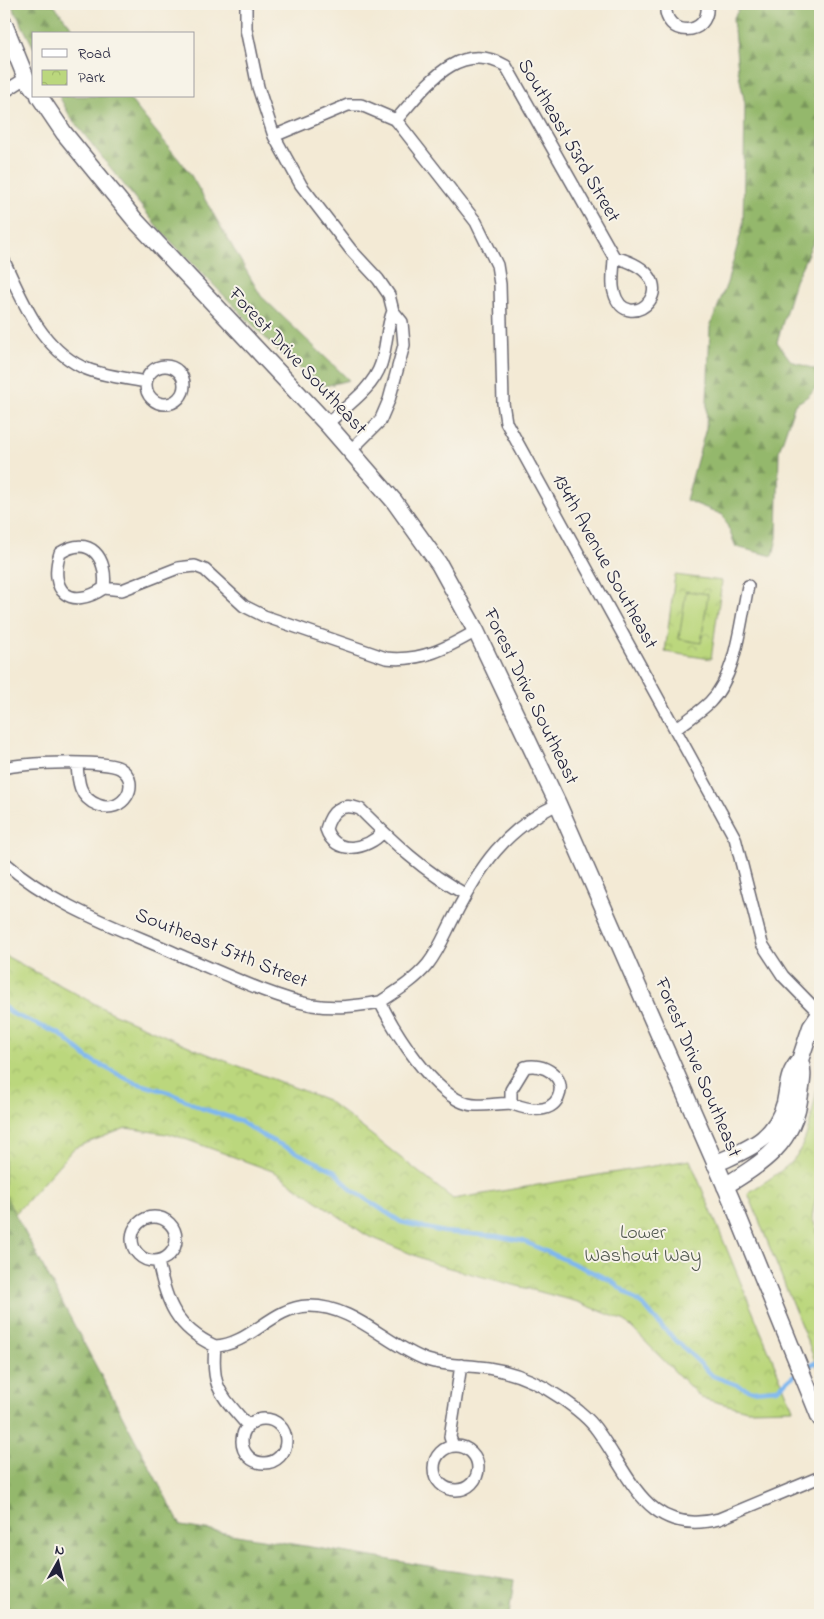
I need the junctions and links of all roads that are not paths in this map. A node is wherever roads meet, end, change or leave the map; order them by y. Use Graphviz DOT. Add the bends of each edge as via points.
graph roads {
  1 [pos="246,4"];
  2 [pos="666,4"];
  3 [pos="707,4"];
  4 [pos="4,24"];
  5 [pos="30,83"];
  6 [pos="4,92"];
  7 [pos="40,98"];
  8 [pos="396,120"];
  9 [pos="274,136"];
  10 [pos="614,258"];
  11 [pos="4,261"];
  12 [pos="393,311"];
  13 [pos="146,382"];
  14 [pos="327,424"];
  15 [pos="350,451"];
  16 [pos="748,586"];
  17 [pos="104,588"];
  18 [pos="476,631"];
  19 [pos="676,729"];
  20 [pos="77,764"];
  21 [pos="4,768"];
  22 [pos="558,804"];
  23 [pos="383,832"];
  24 [pos="4,862"];
  25 [pos="465,894"];
  26 [pos="380,1002"];
  27 [pos="820,1014"];
  28 [pos="800,1060"];
  29 [pos="511,1102"];
  30 [pos="715,1164"];
  31 [pos="725,1186"];
  32 [pos="158,1261"];
  33 [pos="215,1346"];
  34 [pos="461,1365"];
  35 [pos="820,1418"];
  36 [pos="247,1425"];
  37 [pos="453,1446"];
  38 [pos="820,1477"];
  1 -- 9 [label="street" via="246,29 258,87"];
  2 -- 3 [label="street" via="667,18 683,30 702,24 708,12"];
  4 -- 5 [label="main road"];
  5 -- 6 [label="street"];
  7 -- 14 [label="main road, Forest Drive Southeast" via="64,133 135,220"];
  8 -- 9 [label="street" via="361,105 348,106"];
  8 -- 10 [label="street, Southeast 53rd Street" via="449,66 478,57 493,58 506,66"];
  8 -- 19 [label="street, 134th Avenue Southeast" via="476,222 489,246 500,284 506,422"];
  9 -- 12 [label="street" via="301,185 389,295"];
  10 -- 10 [label="street" via="613,290 616,300 623,307 636,310 646,307 654,289 651,278 628,261"];
  11 -- 13 [label="street" via="36,325 62,354 97,372"];
  12 -- 14 [label="street" via="381,365 373,380"];
  12 -- 15 [label="street" via="402,322 404,345 399,370 380,421"];
  14 -- 15 [label="main road, Forest Drive Southeast"];
  15 -- 18 [label="main road, Forest Drive Southeast" via="394,501 439,564"];
  16 -- 19 [label="street" via="732,659 719,691"];
  17 -- 17 [label="street" via="106,575 95,551 72,545 60,553 56,567 57,582 62,592 75,597 90,597"];
  17 -- 18 [label="street" via="122,590 178,568 195,566 205,570 244,606 264,616 386,658 421,658"];
  18 -- 22 [label="main road, Forest Drive Southeast"];
  19 -- 27 [label="street, 134th Avenue Southeast" via="735,838 762,944 783,976"];
  20 -- 20 [label="street" via="82,793 91,802 102,807 122,803 130,786 128,776 120,768"];
  20 -- 21 [label="street" via="19,764"];
  22 -- 25 [label="street" via="526,821 507,838 491,855"];
  22 -- 30 [label="main road, Forest Drive Southeast"];
  23 -- 23 [label="street" via="360,809 351,806 342,806 334,812 326,829 336,845 358,848 369,844"];
  23 -- 25 [label="street" via="423,868"];
  24 -- 26 [label="street, Southeast 57th Street" via="24,880 58,902 292,1000 336,1008"];
  25 -- 26 [label="street" via="428,964 410,982"];
  26 -- 29 [label="street" via="405,1045 450,1096 470,1105 497,1106"];
  27 -- 28 [label="main road" via="811,1027"];
  28 -- 30 [label="main road" via="790,1071 784,1104 770,1133 753,1146"];
  28 -- 31 [label="main road" via="804,1071 799,1105 788,1134 752,1169"];
  29 -- 29 [label="street" via="522,1109 551,1105 558,1098 560,1087 557,1077 542,1066 525,1067 511,1090"];
  30 -- 31 [label="main road, Forest Drive Southeast"];
  31 -- 35 [label="main road, Forest Drive Southeast"];
  32 -- 32 [label="street" via="171,1254 177,1240 173,1226 167,1220 153,1216 140,1221 132,1234 132,1241 138,1255"];
  32 -- 33 [label="street" via="179,1322 189,1332"];
  33 -- 34 [label="street" via="235,1343 295,1308 324,1307 343,1313 403,1349 429,1360"];
  33 -- 36 [label="street" via="213,1370 217,1386"];
  34 -- 37 [label="street" via="450,1436"];
  34 -- 38 [label="street" via="511,1373 534,1381 560,1398 596,1428 642,1498 655,1511 677,1521 720,1519"];
  36 -- 36 [label="street" via="241,1438 248,1458 269,1463 281,1456 286,1441 276,1422 260,1418"];
}
